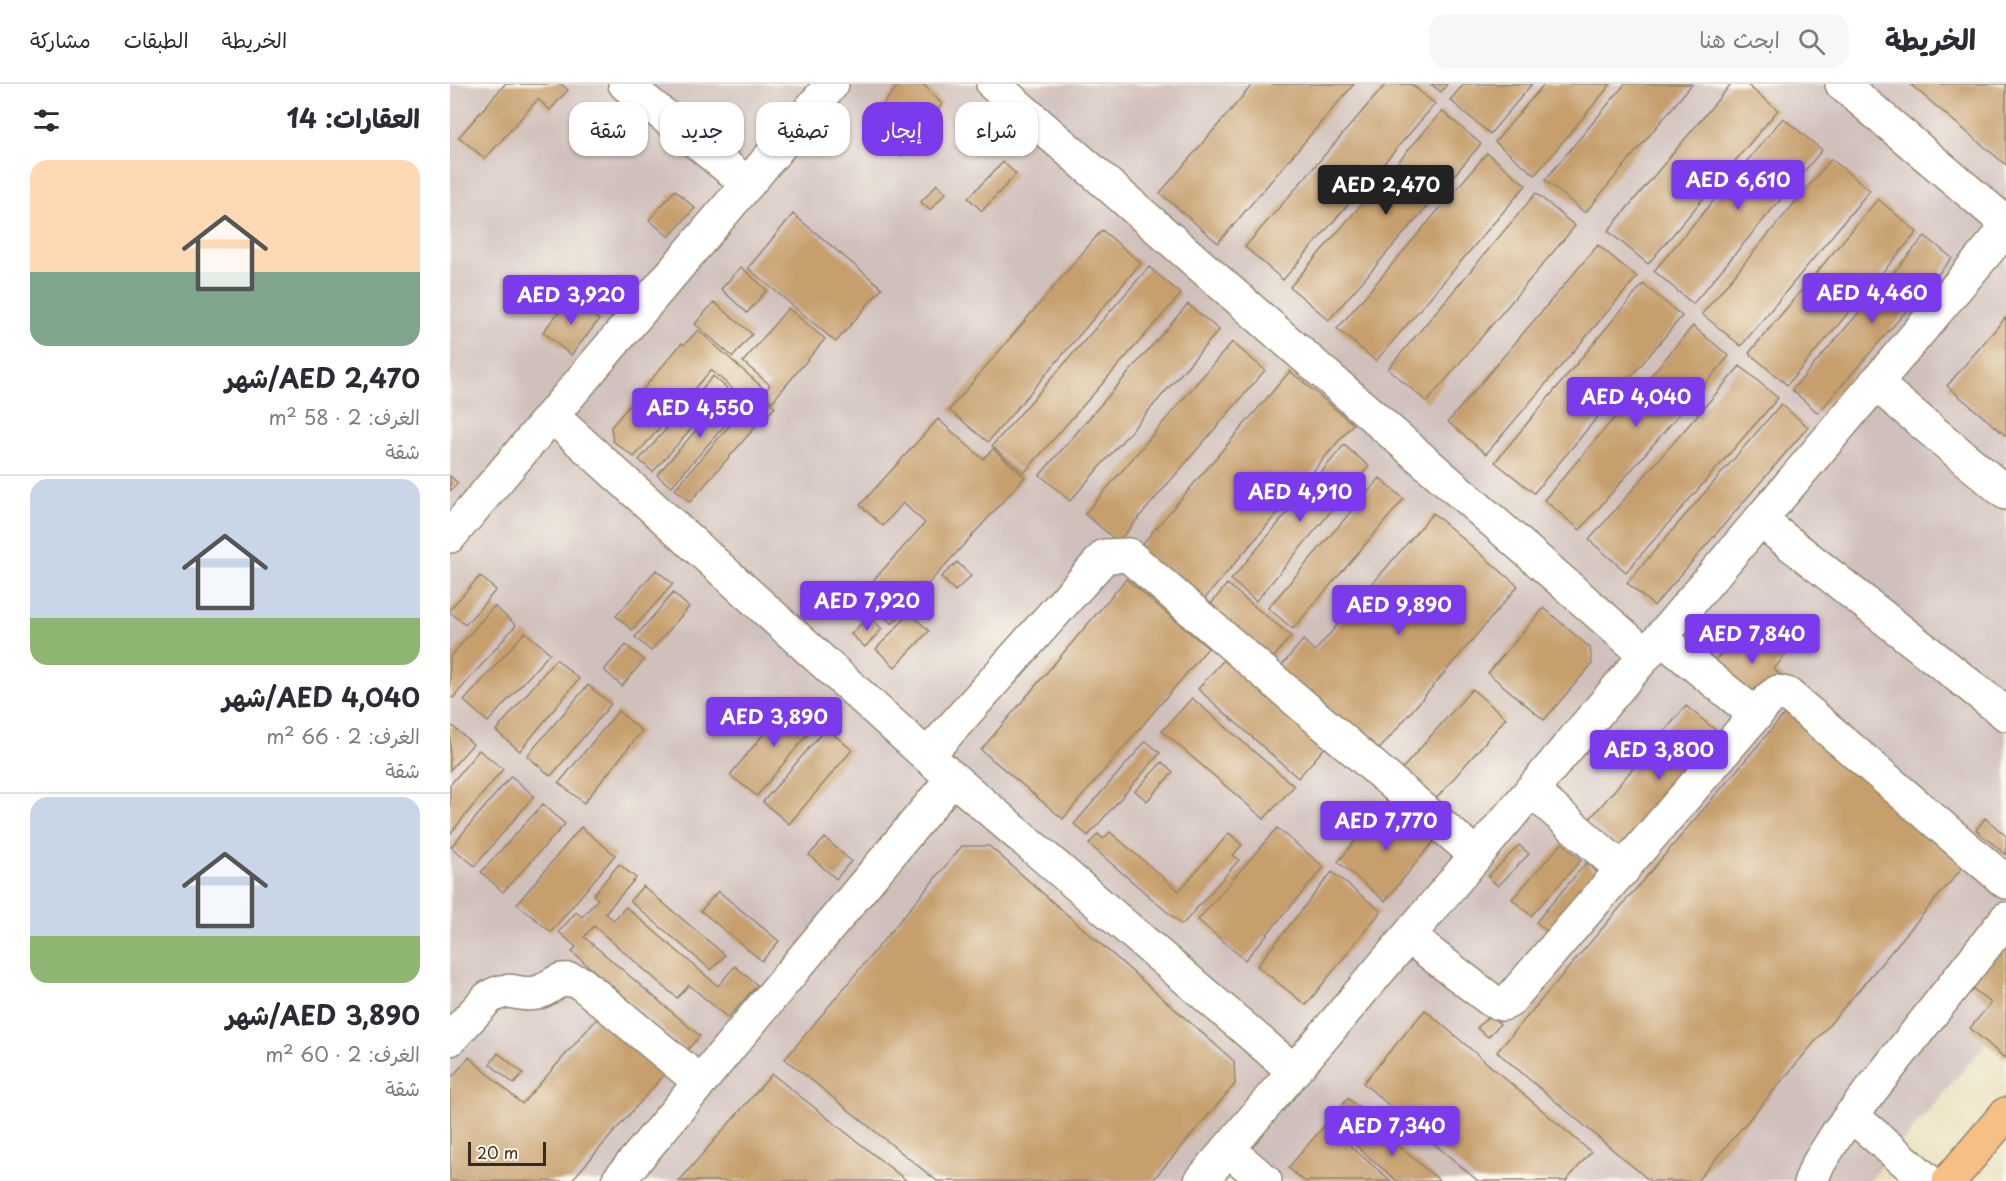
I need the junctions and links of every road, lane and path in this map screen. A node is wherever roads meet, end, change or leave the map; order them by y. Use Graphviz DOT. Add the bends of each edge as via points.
graph roads {
  1 [pos="625,84"];
  2 [pos="832,84"];
  3 [pos="993,84"];
  4 [pos="1842,84"];
  5 [pos="748,184"];
  6 [pos="2006,223"];
  7 [pos="2006,229"];
  8 [pos="1875,383"];
  9 [pos="552,416"];
  10 [pos="2006,493"];
  11 [pos="1760,520"];
  12 [pos="450,536"];
  13 [pos="1653,646"];
  14 [pos="2006,714"];
  15 [pos="1756,715"];
  16 [pos="927,756"];
  17 [pos="953,778"];
  18 [pos="1531,790"];
  19 [pos="1476,855"];
  20 [pos="1623,870"];
  21 [pos="2006,882"];
  22 [pos="2006,919"];
  23 [pos="1408,936"];
  24 [pos="450,1039"];
  25 [pos="1294,1071"];
  26 [pos="700,1082"];
  27 [pos="1851,1114"];
  28 [pos="2006,1114"];
  29 [pos="1228,1149"];
  30 [pos="618,1181"];
  31 [pos="1201,1181"];
  32 [pos="1265,1181"];
  33 [pos="1811,1181"];
  34 [pos="1928,1181"];
  35 [pos="1949,1181"];
  1 -- 5 [label="street"];
  2 -- 5 [label="street"];
  3 -- 13 [label="street"];
  4 -- 6 [label="street"];
  5 -- 9 [label="street"];
  7 -- 8 [label="street"];
  8 -- 10 [label="street"];
  8 -- 11 [label="street"];
  9 -- 12 [label="street"];
  9 -- 16 [label="street"];
  11 -- 13 [label="street"];
  11 -- 14 [label="street"];
  13 -- 15 [label="street"];
  13 -- 18 [label="street"];
  15 -- 20 [label="street"];
  15 -- 21 [label="street" via="1774,694 1787,694"];
  16 -- 17 [label="street"];
  16 -- 19 [label="street" via="1104,556 1128,555"];
  17 -- 25 [label="street"];
  17 -- 26 [label="street"];
  18 -- 19 [label="street"];
  18 -- 20 [label="street"];
  19 -- 23 [label="street"];
  20 -- 23 [label="street" via="1512,999 1502,1004 1491,1000"];
  22 -- 27 [label="street"];
  23 -- 25 [label="street"];
  24 -- 26 [label="street" via="496,994 530,994 563,979 572,980 581,983"];
  25 -- 29 [label="street"];
  26 -- 30 [label="street"];
  27 -- 33 [label="street" via="1827,1148"];
  27 -- 34 [label="street"];
  28 -- 35 [label="main road"];
  29 -- 31 [label="street"];
  29 -- 32 [label="street"];
}
